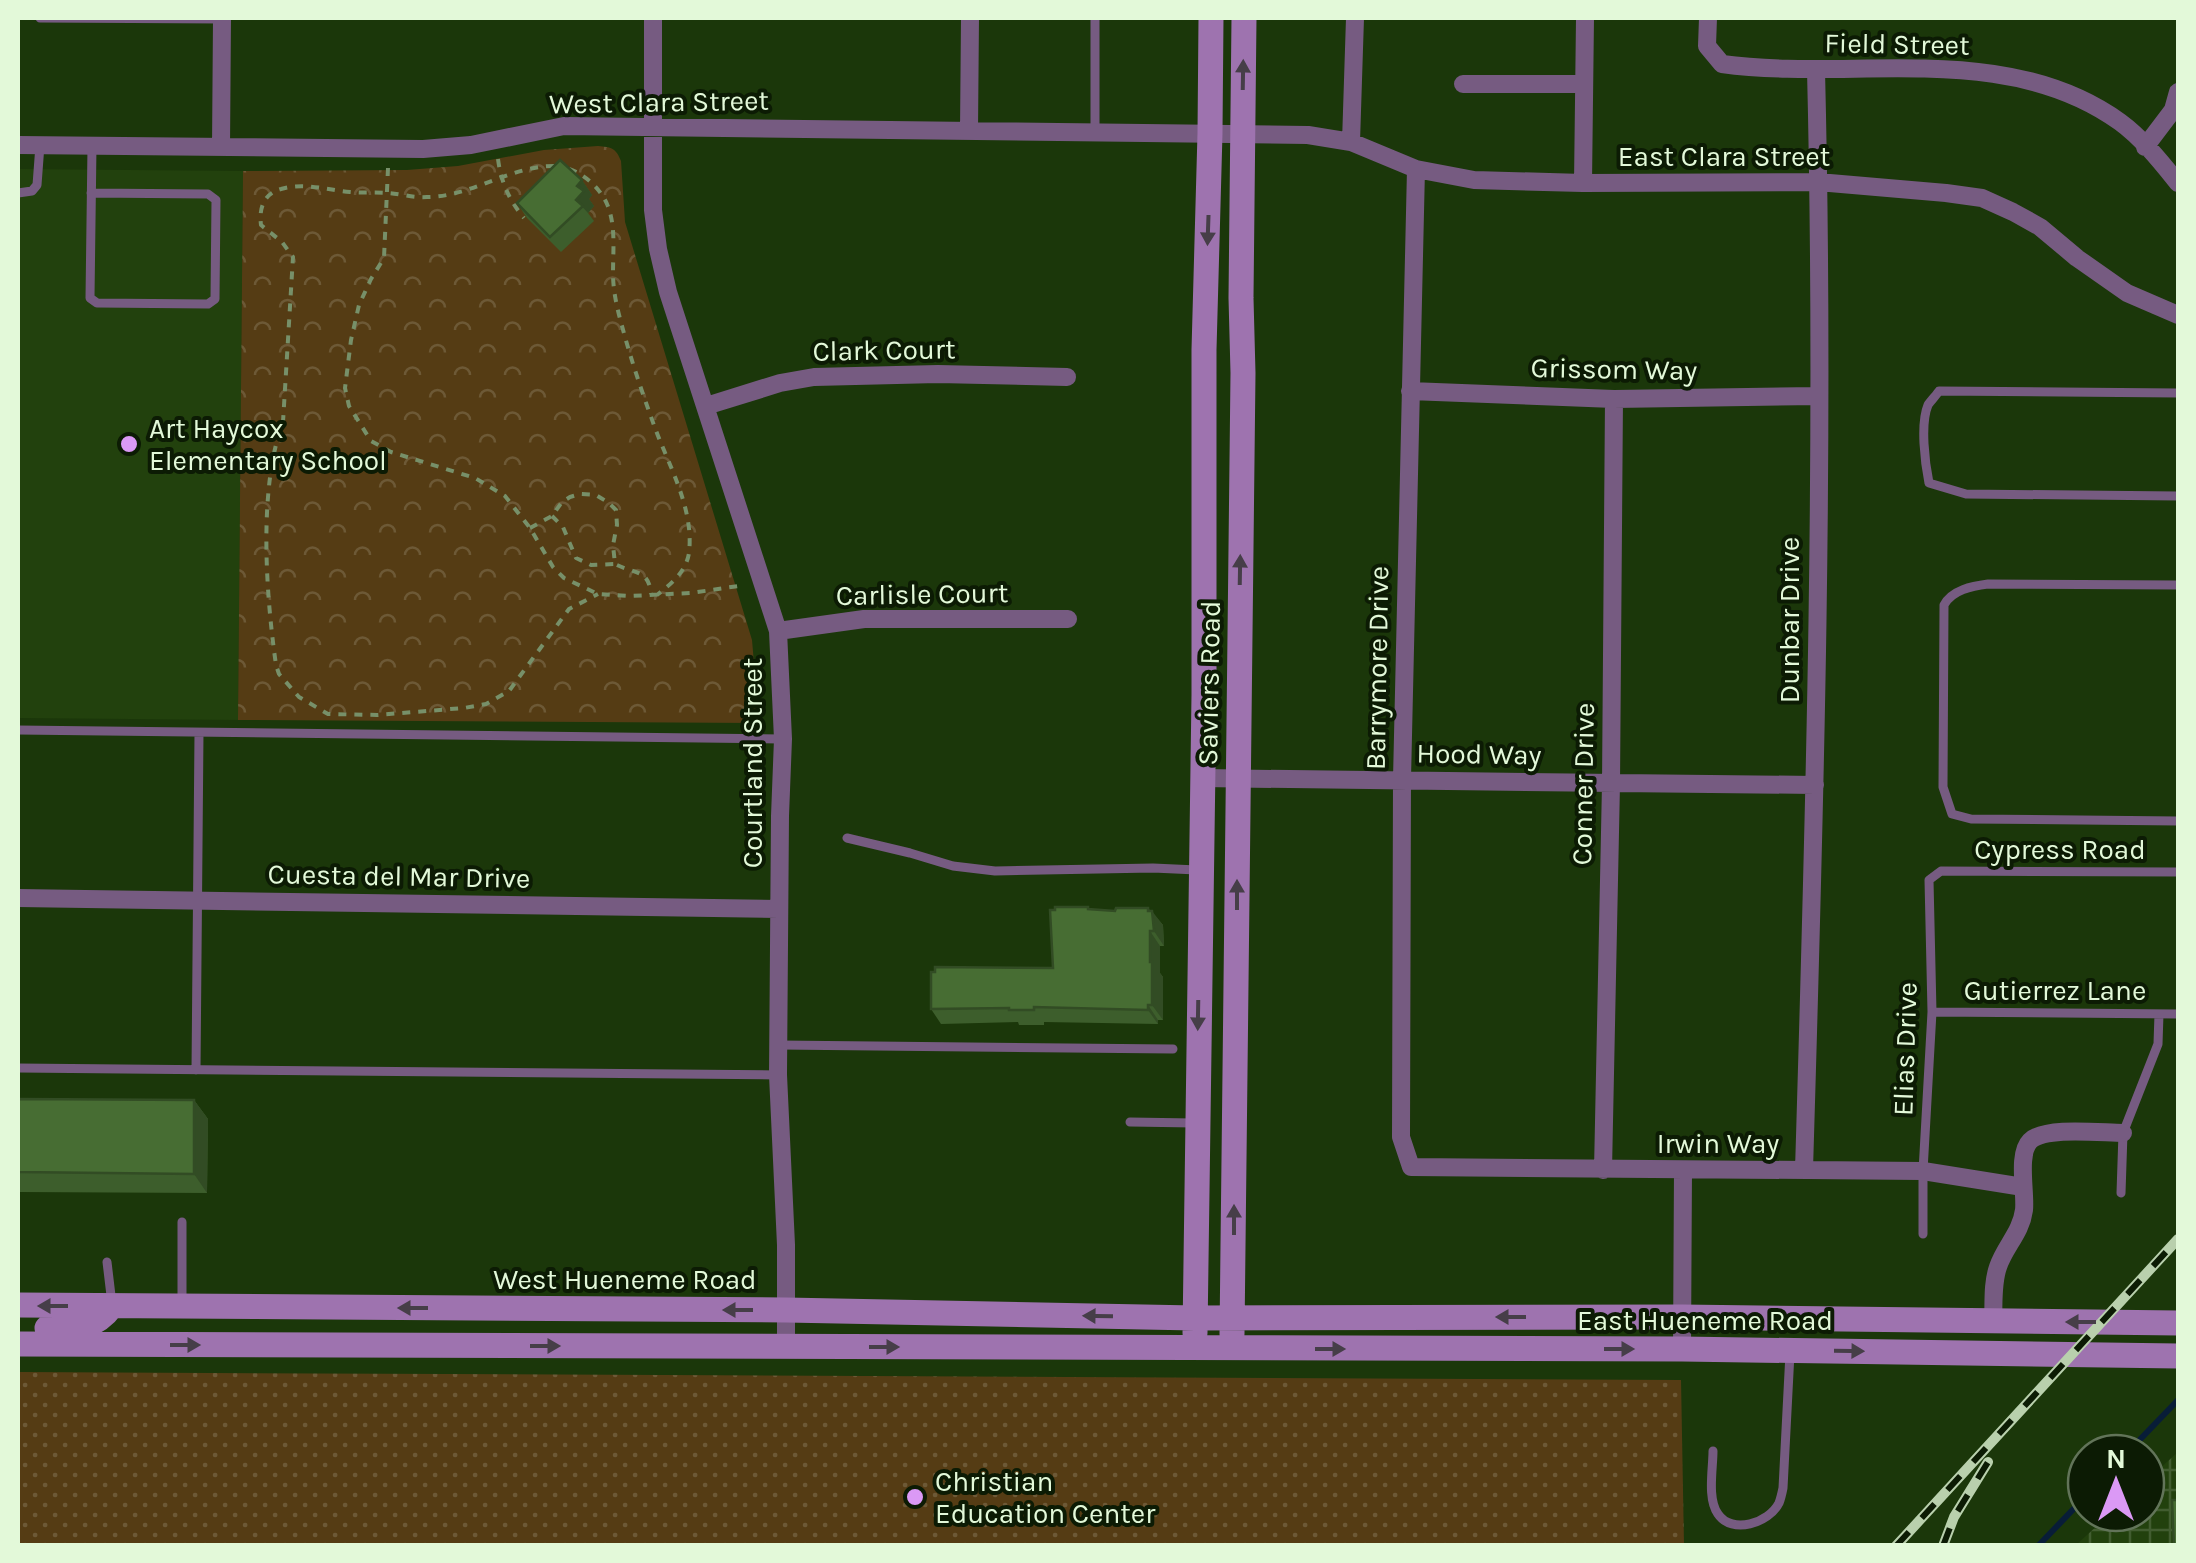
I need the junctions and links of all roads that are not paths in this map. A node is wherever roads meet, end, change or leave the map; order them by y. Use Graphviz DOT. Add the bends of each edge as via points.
graph roads {
  1 [pos="40,18"];
  2 [pos="222,18"];
  3 [pos="652,18"];
  4 [pos="970,18"];
  5 [pos="1096,18"];
  6 [pos="1210,18"];
  7 [pos="1244,18"];
  8 [pos="1355,18"];
  9 [pos="1586,18"];
  10 [pos="1708,18"];
  11 [pos="1816,70"];
  12 [pos="1463,84"];
  13 [pos="1584,84"];
  14 [pos="2178,92"];
  15 [pos="652,126"];
  16 [pos="969,130"];
  17 [pos="1095,132"];
  18 [pos="1210,133"];
  19 [pos="1242,133"];
  20 [pos="1352,142"];
  21 [pos="18,145"];
  22 [pos="40,145"];
  23 [pos="92,146"];
  24 [pos="2145,146"];
  25 [pos="221,147"];
  26 [pos="1416,169"];
  27 [pos="1818,182"];
  28 [pos="1583,183"];
  29 [pos="2178,183"];
  30 [pos="18,193"];
  31 [pos="91,193"];
  32 [pos="2178,315"];
  33 [pos="1067,376"];
  34 [pos="1410,391"];
  35 [pos="2178,393"];
  36 [pos="1818,396"];
  37 [pos="1614,399"];
  38 [pos="706,406"];
  39 [pos="2178,496"];
  40 [pos="2178,585"];
  41 [pos="1068,618"];
  42 [pos="778,631"];
  43 [pos="18,730"];
  44 [pos="199,732"];
  45 [pos="783,739"];
  46 [pos="1202,778"];
  47 [pos="1238,778"];
  48 [pos="1402,779"];
  49 [pos="1611,784"];
  50 [pos="1815,784"];
  51 [pos="2178,822"];
  52 [pos="846,838"];
  53 [pos="1200,870"];
  54 [pos="1941,871"];
  55 [pos="2178,872"];
  56 [pos="18,898"];
  57 [pos="198,900"];
  58 [pos="780,910"];
  59 [pos="1932,1012"];
  60 [pos="2159,1014"];
  61 [pos="2178,1014"];
  62 [pos="778,1045"];
  63 [pos="1173,1049"];
  64 [pos="18,1068"];
  65 [pos="196,1070"];
  66 [pos="778,1076"];
  67 [pos="1130,1122"];
  68 [pos="1197,1123"];
  69 [pos="2123,1133"];
  70 [pos="1412,1167"];
  71 [pos="1603,1170"];
  72 [pos="1683,1170"];
  73 [pos="1804,1170"];
  74 [pos="1923,1171"];
  75 [pos="2024,1187"];
  76 [pos="2120,1193"];
  77 [pos="182,1222"];
  78 [pos="1922,1234"];
  79 [pos="107,1262"];
  80 [pos="18,1305"];
  81 [pos="112,1306"];
  82 [pos="182,1306"];
  83 [pos="786,1310"];
  84 [pos="1233,1317"];
  85 [pos="1682,1317"];
  86 [pos="1196,1318"];
  87 [pos="1993,1322"];
  88 [pos="2178,1324"];
  89 [pos="18,1327"];
  90 [pos="18,1344"];
  91 [pos="786,1346"];
  92 [pos="1195,1348"];
  93 [pos="1232,1349"];
  94 [pos="1682,1349"];
  95 [pos="1790,1350"];
  96 [pos="1899,1351"];
  97 [pos="2178,1356"];
  98 [pos="1713,1451"];
  1 -- 2 [label="lane"];
  2 -- 25 [label="street"];
  3 -- 15 [label="street, Courtland Street"];
  4 -- 16 [label="street"];
  5 -- 17 [label="lane"];
  6 -- 18 [label="main road, Saviers Road"];
  19 -- 7 [label="main road, Saviers Road, one-way"];
  8 -- 20 [label="street"];
  9 -- 13 [label="street"];
  10 -- 11 [label="street, Field Street" via="1707,46 1722,64"];
  11 -- 24 [label="street, Field Street" via="2017,76 2091,104"];
  11 -- 27 [label="street, Dunbar Drive"];
  12 -- 13 [label="street"];
  13 -- 28 [label="street"];
  14 -- 24 [label="street" via="2173,110"];
  15 -- 16 [label="street, West Clara Street"];
  15 -- 25 [label="street, West Clara Street" via="564,126 423,150"];
  15 -- 38 [label="street, Courtland Street" via="658,249"];
  16 -- 17 [label="street, West Clara Street"];
  17 -- 18 [label="street, West Clara Street"];
  18 -- 19 [label="street, West Clara Street"];
  18 -- 46 [label="main road, Saviers Road, one-way"];
  19 -- 20 [label="street, East Clara Street"];
  47 -- 19 [label="main road, Saviers Road, one-way"];
  20 -- 26 [label="street, East Clara Street"];
  21 -- 22 [label="street, West Clara Street"];
  22 -- 23 [label="street, West Clara Street"];
  22 -- 30 [label="lane" via="36,184"];
  23 -- 25 [label="street, West Clara Street"];
  23 -- 31 [label="lane"];
  24 -- 29 [label="street, Field Street"];
  26 -- 28 [label="street, East Clara Street" via="1474,180"];
  26 -- 34 [label="street, Barrymore Drive"];
  27 -- 28 [label="street, East Clara Street"];
  27 -- 32 [label="street, East Clara Street" via="1982,198 2040,228 2127,293"];
  27 -- 36 [label="street, Dunbar Drive"];
  31 -- 31 [label="lane" via="90,298 97,304 215,299 216,200 208,194"];
  33 -- 38 [label="street, Clark Court" via="814,376"];
  34 -- 37 [label="street, Grissom Way"];
  34 -- 48 [label="street, Barrymore Drive"];
  35 -- 39 [label="lane" via="1939,391 1928,404 1925,424 1929,483 1951,491"];
  36 -- 37 [label="street, Grissom Way"];
  36 -- 50 [label="street, Dunbar Drive"];
  37 -- 49 [label="street, Conner Drive"];
  38 -- 42 [label="street, Courtland Street"];
  40 -- 51 [label="lane" via="2000,584 1974,586 1947,600 1943,787 1952,814 1971,819"];
  41 -- 42 [label="street, Carlisle Court" via="864,619"];
  42 -- 45 [label="street, Courtland Street"];
  43 -- 44 [label="lane"];
  44 -- 45 [label="lane"];
  44 -- 57 [label="lane"];
  45 -- 58 [label="street, Courtland Street"];
  46 -- 47 [label="street, Hood Way"];
  46 -- 53 [label="main road, Saviers Road"];
  47 -- 48 [label="street, Hood Way"];
  84 -- 47 [label="main road, Saviers Road, one-way"];
  48 -- 49 [label="street, Hood Way"];
  48 -- 70 [label="street, Barrymore Drive" via="1401,1137"];
  49 -- 50 [label="street, Hood Way"];
  49 -- 71 [label="street, Conner Drive"];
  50 -- 73 [label="street, Dunbar Drive"];
  52 -- 53 [label="lane" via="995,871"];
  53 -- 68 [label="main road, Saviers Road, one-way"];
  54 -- 55 [label="lane, Cypress Road"];
  54 -- 59 [label="lane, Elias Drive" via="1929,880"];
  56 -- 57 [label="street, Cuesta del Mar Drive"];
  57 -- 58 [label="street, Cuesta del Mar Drive"];
  57 -- 65 [label="lane"];
  58 -- 62 [label="street, Courtland Street"];
  59 -- 60 [label="lane, Gutierrez Lane"];
  59 -- 74 [label="lane, Elias Drive"];
  60 -- 61 [label="lane, Gutierrez Lane"];
  60 -- 69 [label="lane" via="2158,1044"];
  62 -- 63 [label="lane"];
  62 -- 66 [label="street, Courtland Street"];
  64 -- 65 [label="lane"];
  65 -- 66 [label="lane"];
  66 -- 83 [label="street, Courtland Street"];
  67 -- 68 [label="lane"];
  68 -- 86 [label="main road, Saviers Road"];
  69 -- 75 [label="street" via="2037,1137 2024,1154"];
  69 -- 76 [label="lane"];
  70 -- 71 [label="street, Irwin Way"];
  71 -- 72 [label="street, Irwin Way"];
  72 -- 73 [label="street, Irwin Way"];
  72 -- 85 [label="street"];
  73 -- 74 [label="street, Irwin Way"];
  74 -- 75 [label="street, Irwin Way"];
  74 -- 78 [label="lane, Elias Drive"];
  75 -- 87 [label="street" via="2018,1234 1996,1274"];
  77 -- 82 [label="lane"];
  79 -- 81 [label="lane"];
  81 -- 80 [label="main road, West Hueneme Road, one-way"];
  81 -- 82 [label="main road, West Hueneme Road"];
  81 -- 89 [label="main road" via="83,1327"];
  83 -- 82 [label="main road, West Hueneme Road, one-way"];
  86 -- 83 [label="main road, West Hueneme Road, one-way"];
  83 -- 91 [label="street, Courtland Street"];
  85 -- 84 [label="main road, East Hueneme Road, one-way"];
  84 -- 86 [label="main road, West Hueneme Road"];
  84 -- 93 [label="main road, Saviers Road"];
  85 -- 87 [label="main road, East Hueneme Road"];
  85 -- 94 [label="street"];
  86 -- 92 [label="main road, Saviers Road"];
  88 -- 87 [label="main road, East Hueneme Road, one-way"];
  87 -- 96 [label="main road" via="1975,1338 1926,1341"];
  90 -- 91 [label="main road, one-way"];
  91 -- 92 [label="main road, one-way"];
  92 -- 93 [label="main road"];
  93 -- 94 [label="main road, East Hueneme Road, one-way"];
  94 -- 95 [label="main road, East Hueneme Road"];
  95 -- 96 [label="main road, East Hueneme Road, one-way"];
  95 -- 98 [label="lane" via="1784,1488 1772,1512 1749,1524 1721,1519 1713,1496"];
  96 -- 97 [label="main road, East Hueneme Road"];
}
